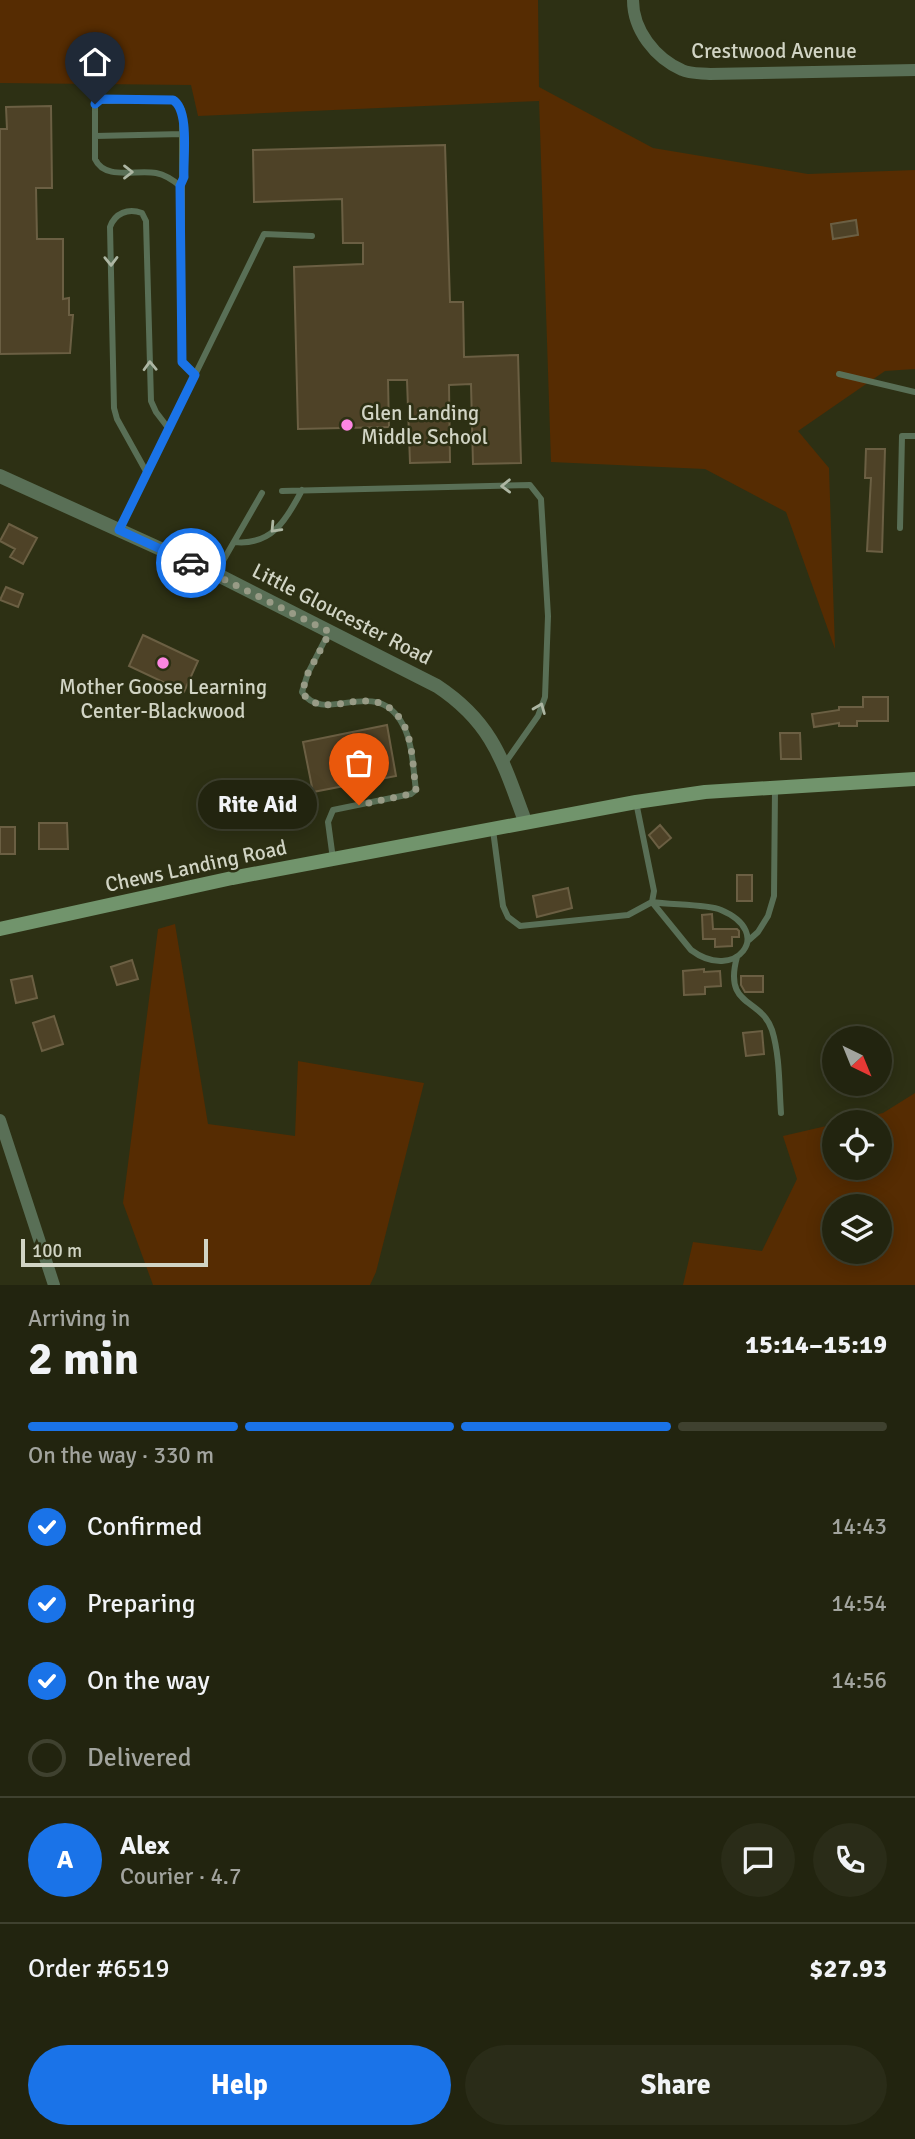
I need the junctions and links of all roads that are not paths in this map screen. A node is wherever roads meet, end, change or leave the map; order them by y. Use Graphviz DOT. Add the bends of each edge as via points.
graph roads {
  1 [pos="632,0"];
  2 [pos="915,70"];
  3 [pos="183,134"];
  4 [pos="95,136"];
  5 [pos="180,186"];
  6 [pos="312,236"];
  7 [pos="839,374"];
  8 [pos="195,375"];
  9 [pos="915,392"];
  10 [pos="169,429"];
  11 [pos="915,436"];
  12 [pos="147,473"];
  13 [pos="0,476"];
  14 [pos="302,490"];
  15 [pos="282,491"];
  16 [pos="262,493"];
  17 [pos="900,528"];
  18 [pos="119,530"];
  19 [pos="234,542"];
  20 [pos="215,574"];
  21 [pos="330,632"];
  22 [pos="503,765"];
  23 [pos="915,779"];
  24 [pos="775,787"];
  25 [pos="636,802"];
  26 [pos="525,821"];
  27 [pos="492,828"];
  28 [pos="333,859"];
  29 [pos="652,902"];
  30 [pos="0,929"];
  31 [pos="749,940"];
  32 [pos="737,957"];
  33 [pos="781,1113"];
  34 [pos="0,1120"];
  35 [pos="5,1155"];
  36 [pos="54,1285"];
  1 -- 2 [label="street, Crestwood Avenue" via="643,37 683,71"];
  3 -- 4 [label="lane"];
  3 -- 4 [label="lane" via="183,114 173,100 101,99 95,104"];
  3 -- 5 [label="lane"];
  4 -- 5 [label="lane, one-way" via="95,159 108,172 159,173"];
  5 -- 8 [label="lane" via="182,362"];
  6 -- 8 [label="lane" via="264,234"];
  7 -- 9 [label="lane"];
  8 -- 10 [label="lane"];
  10 -- 12 [label="lane"];
  10 -- 12 [label="lane, one-way" via="151,401 146,221 142,213 122,213 110,227 114,408"];
  11 -- 17 [label="lane" via="902,436"];
  12 -- 18 [label="lane"];
  13 -- 18 [label="street, Little Gloucester Road"];
  14 -- 15 [label="lane"];
  14 -- 19 [label="lane, one-way" via="272,534 255,542"];
  22 -- 14 [label="lane, one-way" via="538,716 545,697 548,616 541,499 530,485"];
  16 -- 19 [label="lane"];
  18 -- 20 [label="street, Little Gloucester Road"];
  19 -- 20 [label="lane"];
  20 -- 21 [label="street, Little Gloucester Road"];
  21 -- 22 [label="street, Little Gloucester Road" via="457,699 481,724"];
  21 -- 28 [label="lane" via="302,692 308,701 321,706 368,699 392,711 407,734 416,790 333,810 328,822"];
  22 -- 26 [label="street, Little Gloucester Road"];
  23 -- 24 [label="main road, Chews Landing Road"];
  24 -- 25 [label="main road, Chews Landing Road"];
  24 -- 31 [label="lane" via="774,897 768,916"];
  25 -- 26 [label="main road, Chews Landing Road"];
  25 -- 29 [label="lane" via="654,891"];
  26 -- 27 [label="main road, Chews Landing Road"];
  27 -- 28 [label="main road, Chews Landing Road"];
  27 -- 29 [label="lane" via="503,906 520,926 628,915"];
  28 -- 30 [label="main road, Chews Landing Road"];
  29 -- 31 [label="lane" via="721,909 740,923"];
  29 -- 32 [label="lane" via="698,956 710,961"];
  31 -- 32 [label="lane"];
  32 -- 33 [label="lane" via="734,987 772,1029"];
  34 -- 35 [label="street"];
  35 -- 36 [label="street"];
}
